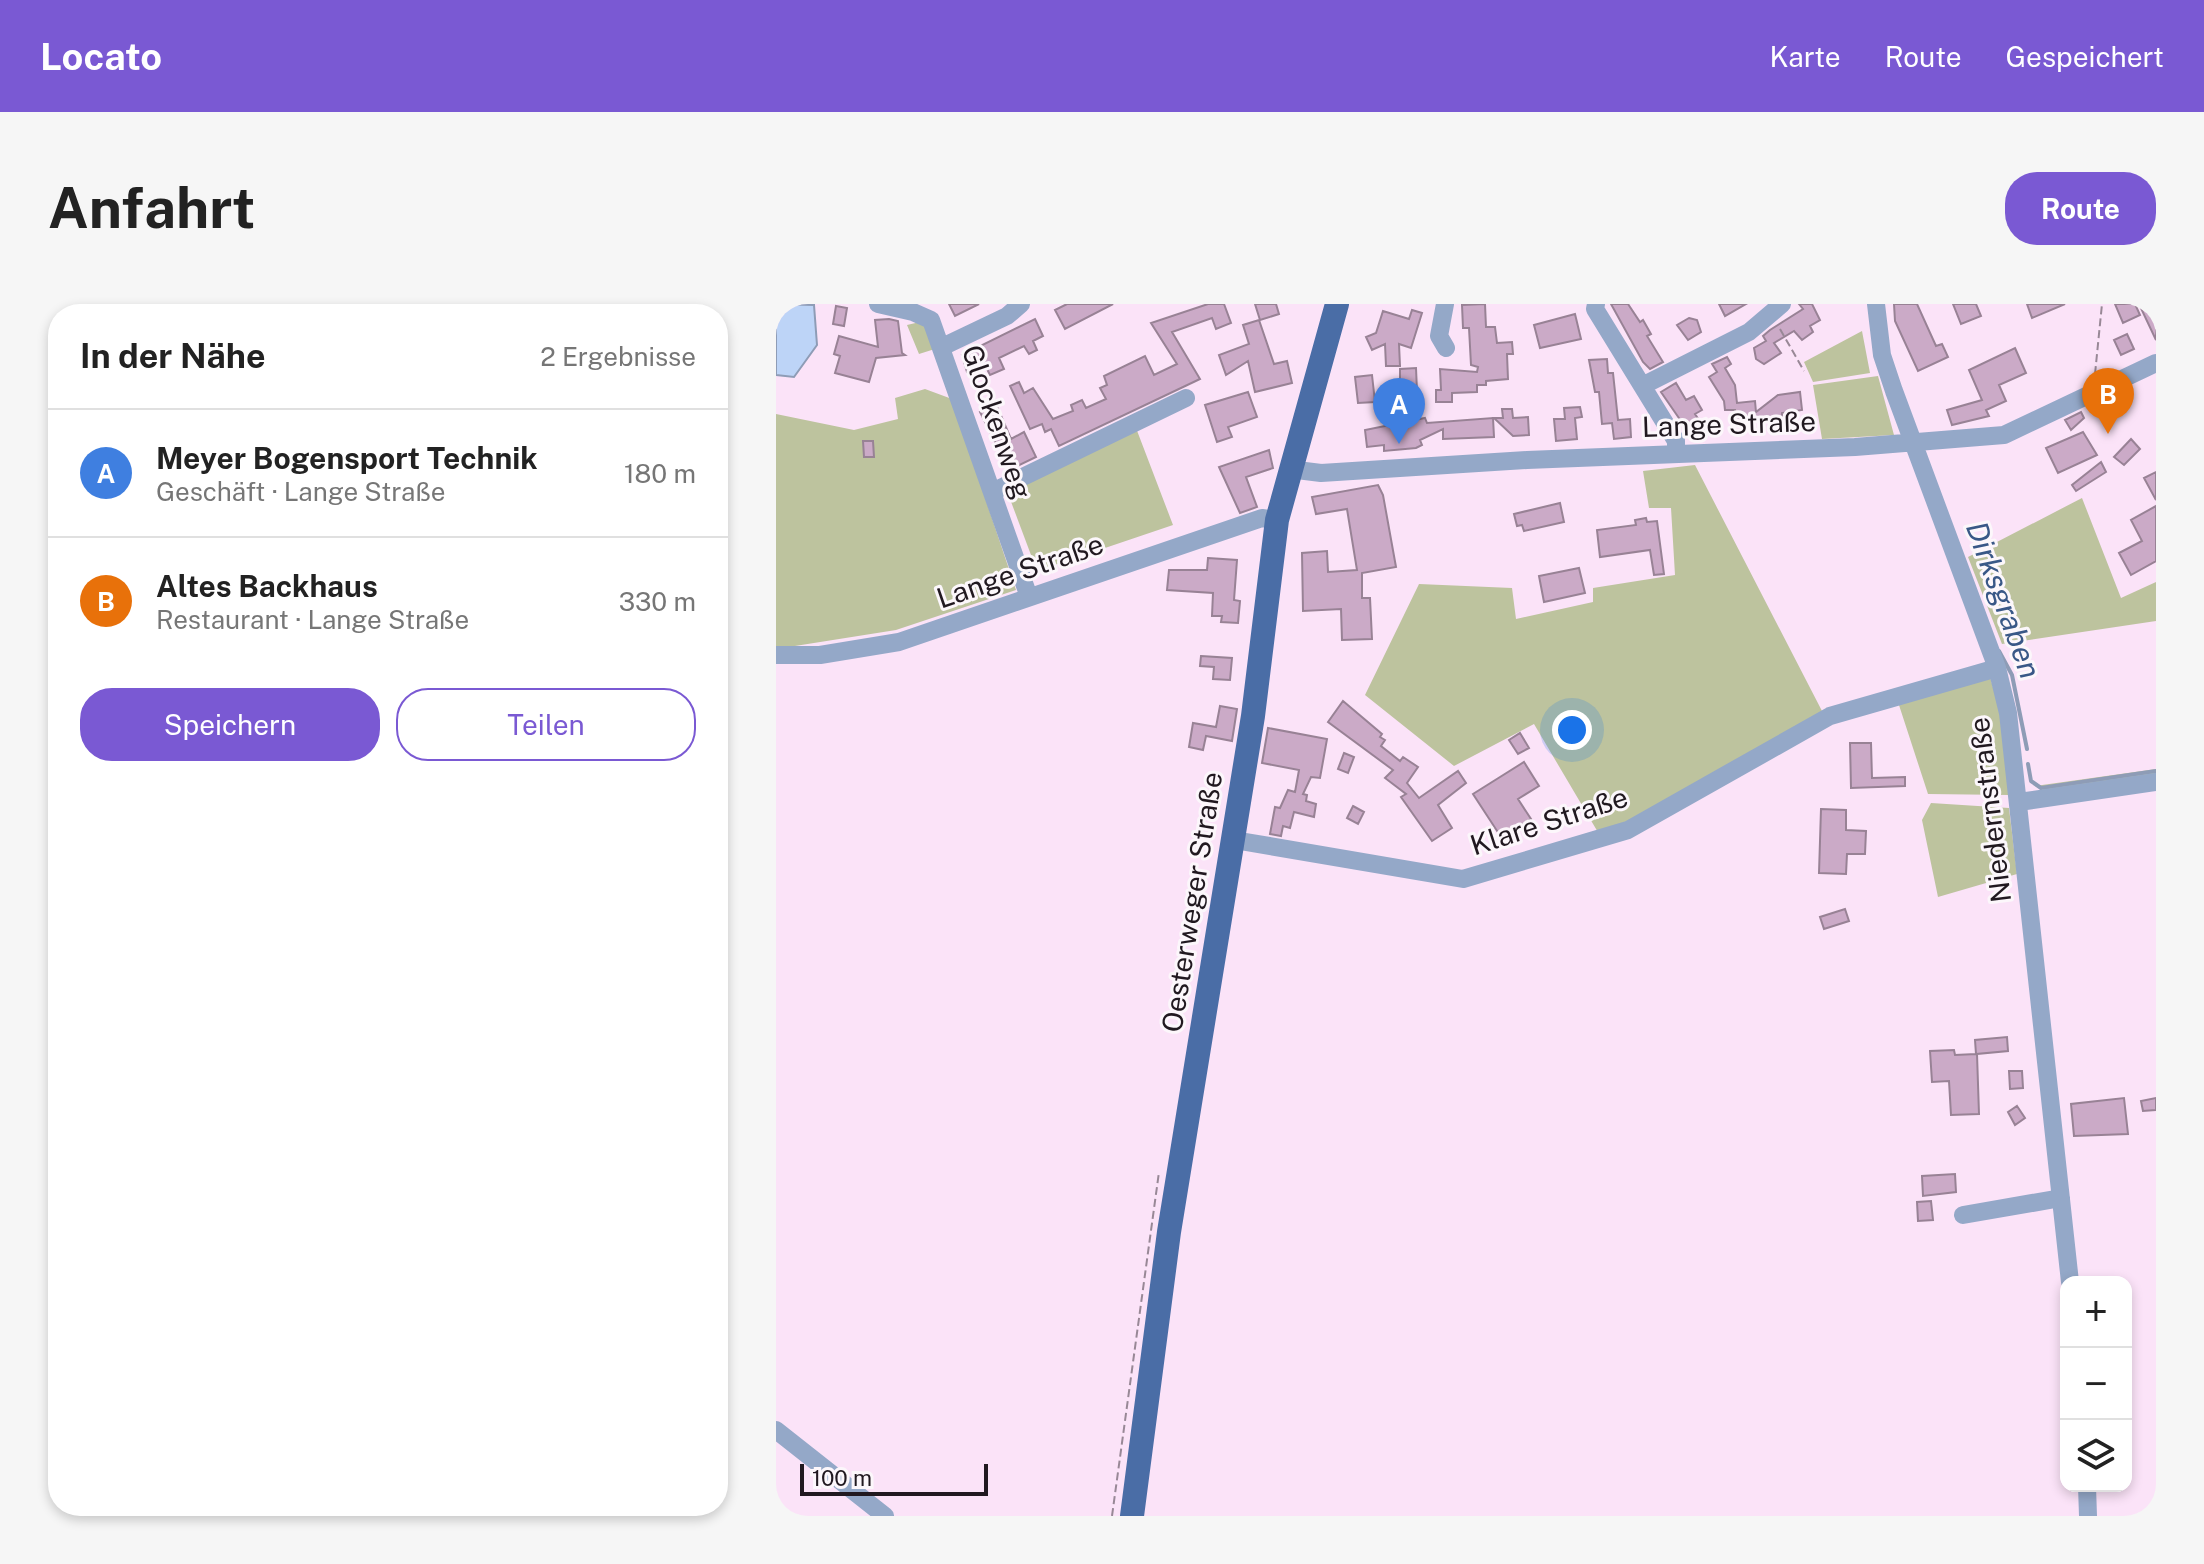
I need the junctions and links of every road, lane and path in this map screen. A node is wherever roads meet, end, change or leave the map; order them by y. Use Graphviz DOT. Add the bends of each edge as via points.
graph roads {
  1 [pos="878,304"];
  2 [pos="1021,304"];
  3 [pos="1337,304"];
  4 [pos="1445,304"];
  5 [pos="1596,304"];
  6 [pos="1876,304"];
  7 [pos="2102,304"];
  8 [pos="1777,310"];
  9 [pos="942,347"];
  10 [pos="1446,348"];
  11 [pos="2156,363"];
  12 [pos="1804,371"];
  13 [pos="1644,385"];
  14 [pos="2099,390"];
  15 [pos="1186,398"];
  16 [pos="1912,444"];
  17 [pos="1676,453"];
  18 [pos="1289,469"];
  19 [pos="992,492"];
  20 [pos="1277,520"];
  21 [pos="1029,597"];
  22 [pos="776,655"];
  23 [pos="1997,668"];
  24 [pos="2156,782"];
  25 [pos="2019,802"];
  26 [pos="1655,824"];
  27 [pos="1628,830"];
  28 [pos="1234,840"];
  29 [pos="2061,1198"];
  30 [pos="1963,1215"];
  31 [pos="2069,1276"];
  32 [pos="776,1430"];
  33 [pos="2087,1492"];
  34 [pos="885,1516"];
  35 [pos="1132,1516"];
  36 [pos="2088,1516"];
  1 -- 9 [label="street, Glockenweg" via="931,320"];
  2 -- 9 [label="street"];
  3 -- 18 [label="main road, Oesterweger Straße"];
  4 -- 10 [label="street" via="1439,336"];
  5 -- 13 [label="street"];
  6 -- 16 [label="street, Niedernstraße" via="1882,355"];
  7 -- 14 [label="path" via="2094,378"];
  8 -- 12 [label="path"];
  8 -- 13 [label="street" via="1749,332"];
  9 -- 19 [label="street, Glockenweg"];
  11 -- 14 [label="street, Lange Straße"];
  13 -- 17 [label="street" via="1676,441"];
  14 -- 16 [label="street, Lange Straße" via="2004,435"];
  15 -- 19 [label="street"];
  16 -- 17 [label="street, Lange Straße"];
  16 -- 23 [label="street, Niedernstraße"];
  17 -- 18 [label="street, Lange Straße" via="1321,473"];
  18 -- 20 [label="main road, Oesterweger Straße"];
  19 -- 21 [label="street, Glockenweg"];
  20 -- 21 [label="street, Lange Straße" via="1262,518"];
  20 -- 28 [label="main road, Oesterweger Straße"];
  21 -- 22 [label="street, Lange Straße" via="899,642 820,655"];
  23 -- 25 [label="street, Niedernstraße"];
  23 -- 27 [label="street, Klare Straße" via="1830,716"];
  24 -- 25 [label="street"];
  25 -- 29 [label="street, Niedernstraße"];
  26 -- 27 [label="street"];
  27 -- 28 [label="street, Klare Straße" via="1463,879"];
  28 -- 35 [label="main road, Oesterweger Straße" via="1169,1232"];
  29 -- 30 [label="street"];
  29 -- 31 [label="street, Niedernstraße"];
  32 -- 34 [label="street"];
  33 -- 36 [label="street"];
}
